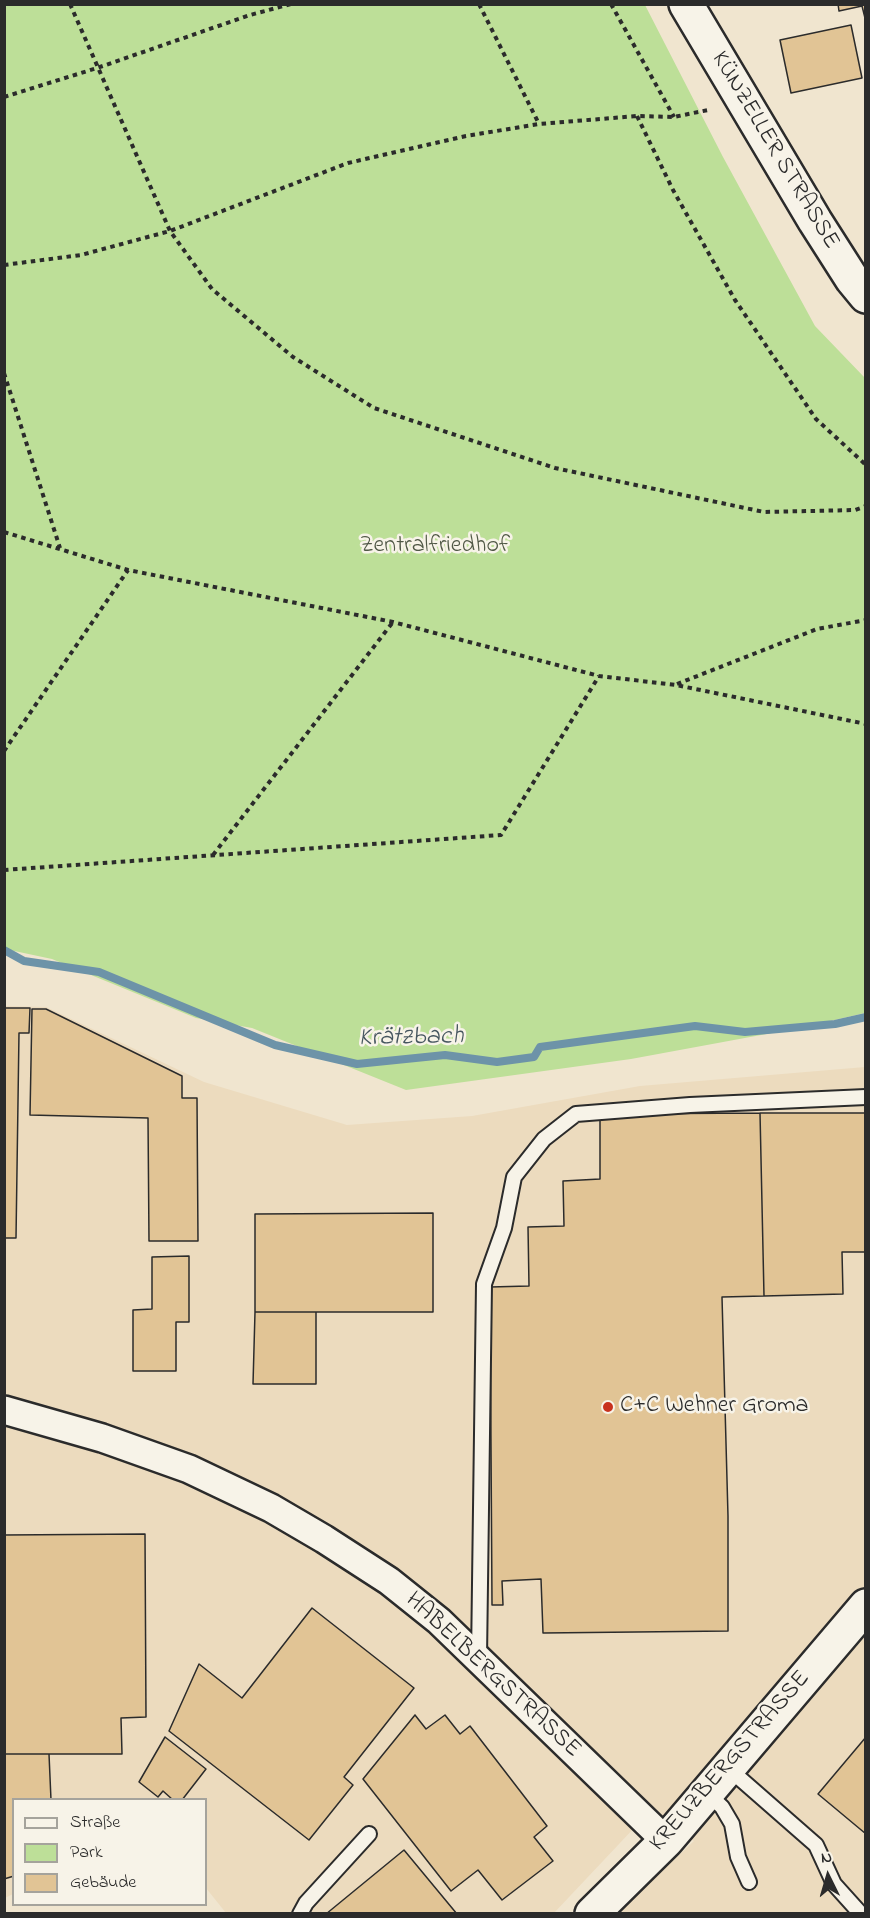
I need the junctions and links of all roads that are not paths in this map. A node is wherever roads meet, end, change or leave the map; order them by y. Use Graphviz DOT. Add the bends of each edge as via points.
graph roads {
  1 [pos="686,4"];
  2 [pos="866,296"];
  3 [pos="866,1097"];
  4 [pos="4,1410"];
  5 [pos="866,1606"];
  6 [pos="478,1659"];
  7 [pos="728,1768"];
  8 [pos="707,1793"];
  9 [pos="369,1834"];
  10 [pos="666,1841"];
  11 [pos="749,1882"];
  12 [pos="300,1914"];
  13 [pos="592,1914"];
  14 [pos="861,1914"];
  1 -- 2 [label="street, KÜNZELLER STRASSE" via="816,221"];
  3 -- 6 [label="lane" via="576,1114 544,1139 514,1177 504,1228 484,1284"];
  4 -- 6 [label="street, HABELBERGSTRASSE" via="135,1449 189,1469 271,1508 389,1581"];
  5 -- 7 [label="street, KREUZBERGSTRASSE"];
  6 -- 10 [label="street, HABELBERGSTRASSE"];
  7 -- 8 [label="street, KREUZBERGSTRASSE"];
  7 -- 14 [label="lane" via="816,1845 834,1884"];
  8 -- 10 [label="street, KREUZBERGSTRASSE"];
  8 -- 11 [label="lane" via="732,1824 738,1857"];
  9 -- 12 [label="lane"];
  10 -- 13 [label="street, KREUZBERGSTRASSE"];
}
